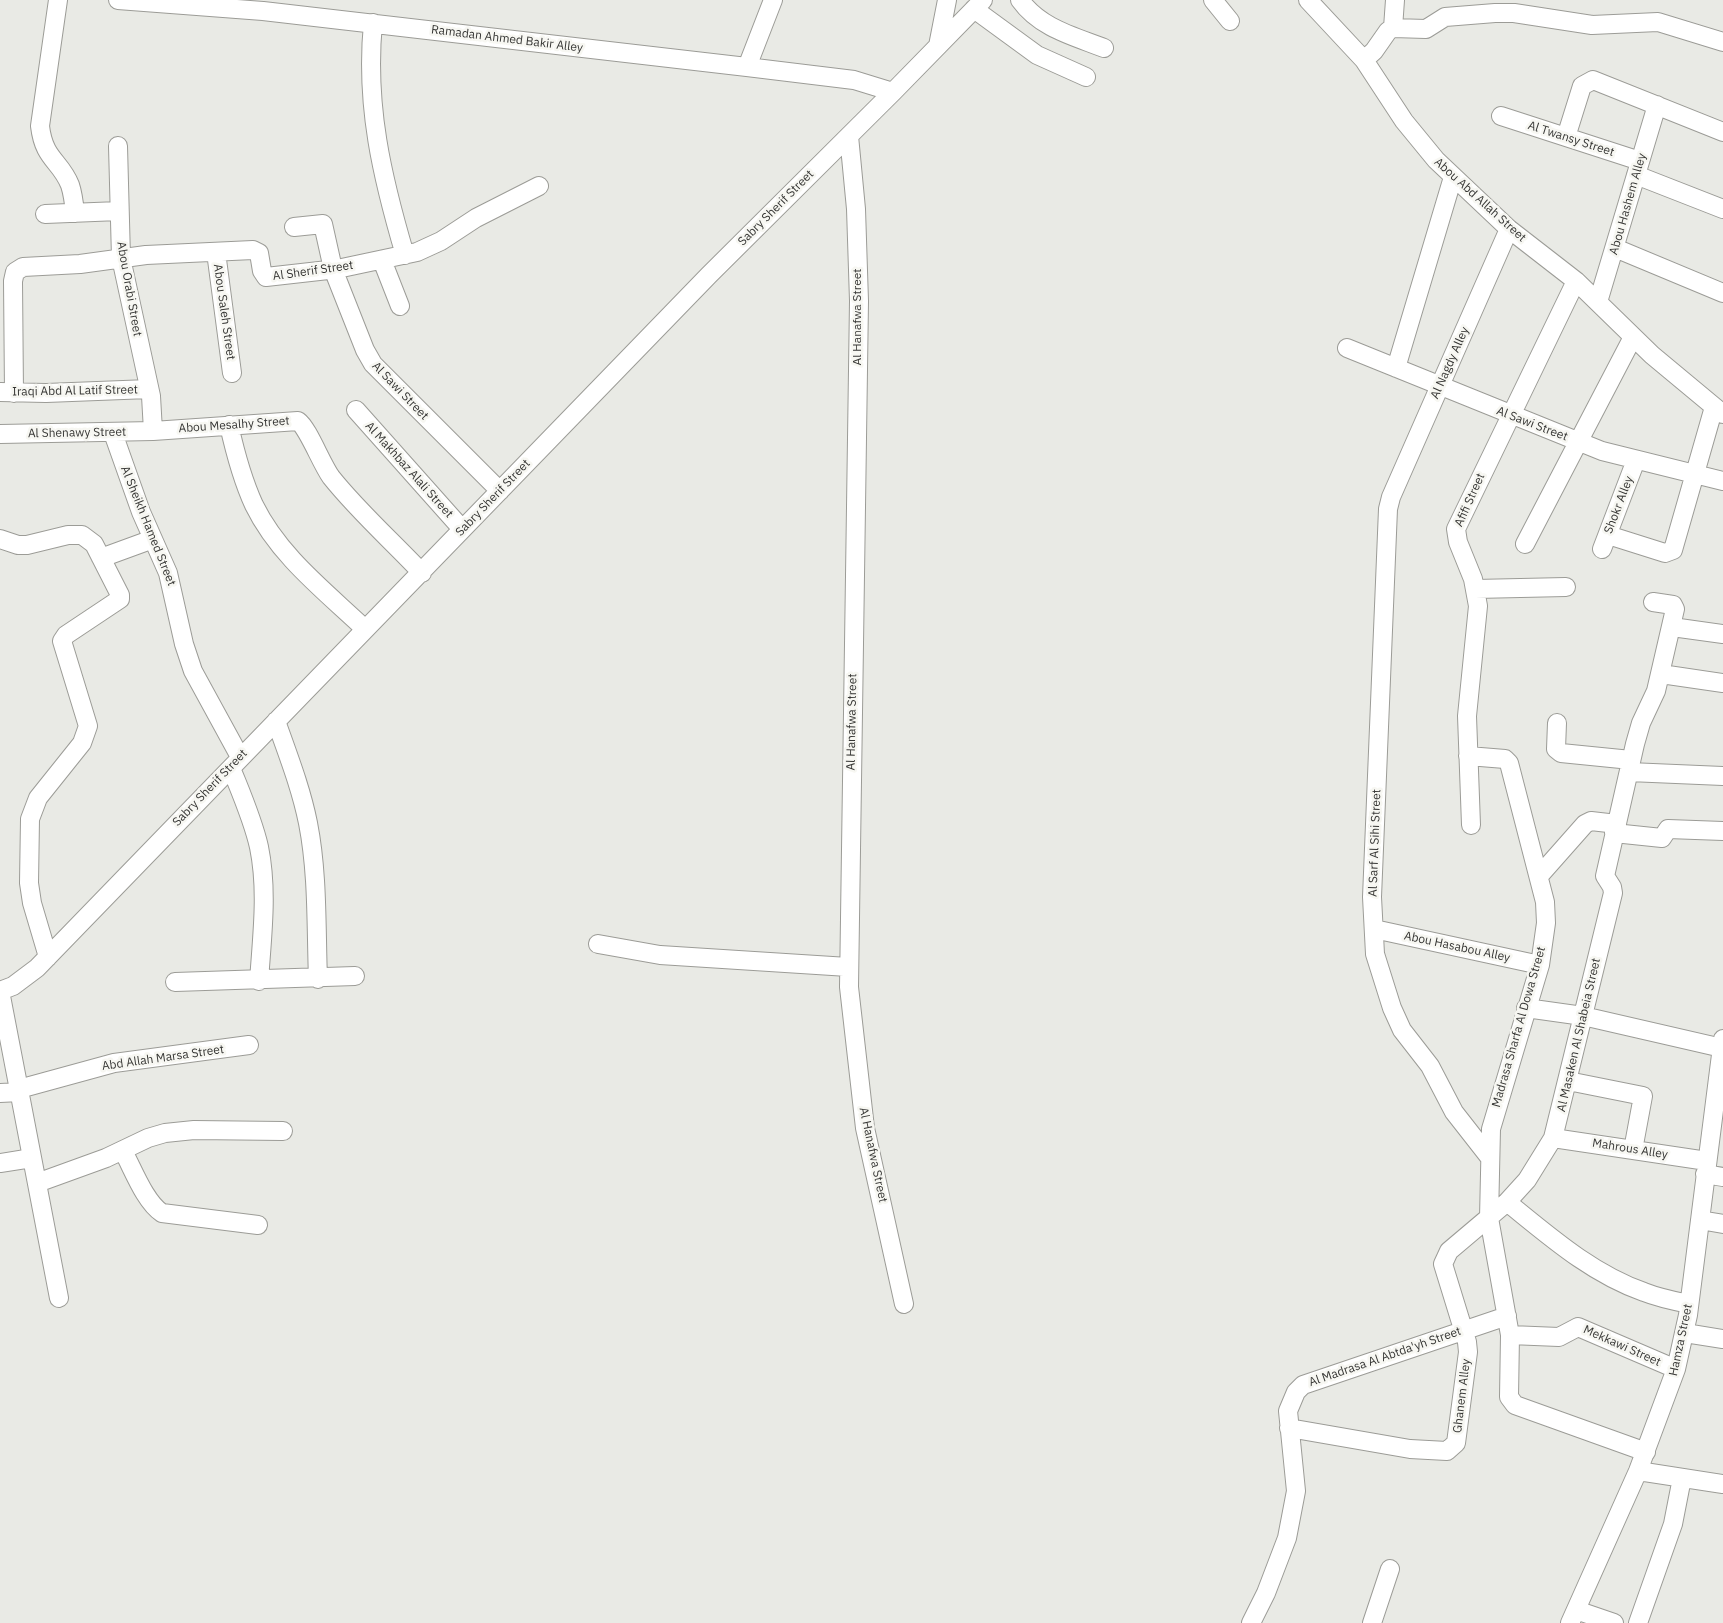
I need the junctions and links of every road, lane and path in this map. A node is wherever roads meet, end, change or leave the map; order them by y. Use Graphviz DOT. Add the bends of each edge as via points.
graph roads {
  1 [pos="58,0"];
  2 [pos="118,0"];
  3 [pos="773,0"];
  4 [pos="947,0"];
  5 [pos="1020,0"];
  6 [pos="1213,0"];
  7 [pos="1308,0"];
  8 [pos="1395,0"];
  9 [pos="978,5"];
  10 [pos="1535,8"];
  11 [pos="1230,21"];
  12 [pos="373,23"];
  13 [pos="1393,28"];
  14 [pos="1723,42"];
  15 [pos="938,47"];
  16 [pos="1104,48"];
  17 [pos="1364,60"];
  18 [pos="747,67"];
  19 [pos="1086,77"];
  20 [pos="893,92"];
  21 [pos="1657,105"];
  22 [pos="1501,116"];
  23 [pos="1723,132"];
  24 [pos="849,136"];
  25 [pos="1566,137"];
  26 [pos="118,146"];
  27 [pos="1638,168"];
  28 [pos="1453,177"];
  29 [pos="539,186"];
  30 [pos="1723,209"];
  31 [pos="119,211"];
  32 [pos="74,213"];
  33 [pos="45,214"];
  34 [pos="294,227"];
  35 [pos="1509,229"];
  36 [pos="1615,248"];
  37 [pos="216,252"];
  38 [pos="404,255"];
  39 [pos="121,258"];
  40 [pos="382,260"];
  41 [pos="333,269"];
  42 [pos="1576,281"];
  43 [pos="1723,293"];
  44 [pos="1598,302"];
  45 [pos="400,306"];
  46 [pos="1633,337"];
  47 [pos="1346,348"];
  48 [pos="1396,368"];
  49 [pos="232,373"];
  50 [pos="1440,387"];
  51 [pos="149,389"];
  52 [pos="7,392"];
  53 [pos="356,410"];
  54 [pos="1718,411"];
  55 [pos="1510,415"];
  56 [pos="229,425"];
  57 [pos="153,431"];
  58 [pos="113,432"];
  59 [pos="0,434"];
  60 [pos="1578,442"];
  61 [pos="1636,460"];
  62 [pos="1694,474"];
  63 [pos="1723,480"];
  64 [pos="500,491"];
  65 [pos="1391,496"];
  66 [pos="462,530"];
  67 [pos="0,539"];
  68 [pos="153,539"];
  69 [pos="1525,544"];
  70 [pos="100,558"];
  71 [pos="422,573"];
  72 [pos="1566,587"];
  73 [pos="1475,589"];
  74 [pos="1653,602"];
  75 [pos="1672,627"];
  76 [pos="365,629"];
  77 [pos="1723,634"];
  78 [pos="1661,674"];
  79 [pos="1723,683"];
  80 [pos="276,721"];
  81 [pos="1557,723"];
  82 [pos="1468,756"];
  83 [pos="235,762"];
  84 [pos="1630,766"];
  85 [pos="1723,776"];
  86 [pos="1472,825"];
  87 [pos="1616,829"];
  88 [pos="1723,831"];
  89 [pos="1539,876"];
  90 [pos="1374,929"];
  91 [pos="598,944"];
  92 [pos="48,957"];
  93 [pos="1540,965"];
  94 [pos="848,966"];
  95 [pos="355,976"];
  96 [pos="318,979"];
  97 [pos="260,981"];
  98 [pos="175,982"];
  99 [pos="0,991"];
  100 [pos="1526,1008"];
  101 [pos="1583,1016"];
  102 [pos="1722,1043"];
  103 [pos="249,1045"];
  104 [pos="1568,1082"];
  105 [pos="19,1091"];
  106 [pos="0,1093"];
  107 [pos="1718,1124"];
  108 [pos="283,1131"];
  109 [pos="1554,1138"];
  110 [pos="1633,1150"];
  111 [pos="124,1151"];
  112 [pos="32,1158"];
  113 [pos="1490,1158"];
  114 [pos="0,1164"];
  115 [pos="1706,1168"];
  116 [pos="1723,1178"];
  117 [pos="37,1183"];
  118 [pos="1507,1202"];
  119 [pos="1488,1218"];
  120 [pos="1700,1220"];
  121 [pos="1723,1224"];
  122 [pos="258,1225"];
  123 [pos="59,1298"];
  124 [pos="904,1304"];
  125 [pos="1689,1304"];
  126 [pos="1507,1316"];
  127 [pos="1464,1330"];
  128 [pos="1685,1334"];
  129 [pos="1510,1335"];
  130 [pos="1723,1338"];
  131 [pos="1676,1370"];
  132 [pos="1289,1428"];
  133 [pos="1646,1452"];
  134 [pos="1638,1471"];
  135 [pos="1682,1478"];
  136 [pos="1723,1484"];
  137 [pos="1390,1569"];
  138 [pos="1573,1616"];
  139 [pos="1250,1623"];
  140 [pos="1372,1623"];
  141 [pos="1614,1623"];
  142 [pos="1638,1623"];
  1 -- 32 [label="street" via="40,126 47,153 69,184"];
  2 -- 12 [label="street, Ramadan Ahmed Bakir Alley" via="236,8"];
  3 -- 18 [label="street"];
  4 -- 15 [label="street"];
  5 -- 16 [label="street" via="1042,22"];
  6 -- 11 [label="street"];
  7 -- 17 [label="street, Abou Abd Allah Street"];
  8 -- 13 [label="street"];
  9 -- 15 [label="street, Sabry Sherif Street"];
  9 -- 19 [label="street" via="1027,49"];
  10 -- 13 [label="street" via="1449,16 1426,29"];
  10 -- 14 [label="street" via="1592,25 1658,22"];
  12 -- 18 [label="street, Ramadan Ahmed Bakir Alley"];
  12 -- 38 [label="street" via="371,84 380,164"];
  13 -- 17 [label="street"];
  15 -- 20 [label="street, Sabry Sherif Street"];
  17 -- 28 [label="street, Abou Abd Allah Street" via="1404,121"];
  18 -- 20 [label="street, Ramadan Ahmed Bakir Alley" via="854,80"];
  20 -- 24 [label="street, Sabry Sherif Street"];
  21 -- 23 [label="street"];
  21 -- 25 [label="street" via="1598,81 1587,82 1580,91"];
  21 -- 27 [label="street, Abou Hashem Alley"];
  22 -- 25 [label="street, Al Twansy Street"];
  24 -- 64 [label="street, Sabry Sherif Street" via="709,274"];
  24 -- 94 [label="street, Al Hanafwa Street" via="858,237 859,310"];
  25 -- 27 [label="street, Al Twansy Street"];
  26 -- 31 [label="street, Abou Orabi Street"];
  27 -- 30 [label="street, Al Twansy Street"];
  27 -- 36 [label="street, Abou Hashem Alley"];
  28 -- 35 [label="street, Abou Abd Allah Street"];
  28 -- 48 [label="street"];
  29 -- 38 [label="street, Al Sherif Street" via="476,218 436,244"];
  31 -- 32 [label="street"];
  31 -- 39 [label="street, Abou Orabi Street"];
  32 -- 33 [label="street"];
  34 -- 41 [label="street, Al Sawi Street" via="323,224"];
  35 -- 42 [label="street, Abou Abd Allah Street"];
  35 -- 50 [label="street, Al Nagdy Alley"];
  36 -- 43 [label="street"];
  36 -- 44 [label="street, Abou Hashem Alley"];
  37 -- 39 [label="street, Al Sherif Street"];
  37 -- 41 [label="street, Al Sherif Street" via="256,251 266,277"];
  37 -- 49 [label="street, Abou Saleh Street"];
  38 -- 40 [label="street, Al Sherif Street"];
  39 -- 51 [label="street, Abou Orabi Street"];
  39 -- 52 [label="street, Al Sherif Street" via="23,267 15,272"];
  40 -- 41 [label="street, Al Sherif Street"];
  40 -- 45 [label="street"];
  41 -- 64 [label="street, Al Sawi Street" via="364,350 373,364"];
  42 -- 44 [label="street, Abou Abd Allah Street"];
  42 -- 55 [label="street, Afifi Street"];
  44 -- 46 [label="street, Abou Abd Allah Street"];
  46 -- 54 [label="street, Abou Abd Allah Street"];
  46 -- 60 [label="street"];
  47 -- 48 [label="street, Al Sawi Street"];
  48 -- 50 [label="street, Al Sawi Street"];
  50 -- 55 [label="street, Al Sawi Street"];
  50 -- 65 [label="street, Al Nagdy Alley"];
  51 -- 52 [label="street, Iraqi Abd Al Latif Street"];
  51 -- 57 [label="street, Abou Orabi Street"];
  53 -- 66 [label="street, Al Makhbaz Alali Street"];
  54 -- 62 [label="street"];
  55 -- 60 [label="street, Al Sawi Street"];
  55 -- 73 [label="street, Afifi Street" via="1456,529"];
  56 -- 57 [label="street, Abou Mesalhy Street"];
  56 -- 71 [label="street, Abou Mesalhy Street" via="293,420 302,424 332,478"];
  56 -- 76 [label="street" via="244,480 266,527 299,567"];
  57 -- 58 [label="street, Al Shenawy Street"];
  58 -- 59 [label="street, Al Shenawy Street"];
  58 -- 68 [label="street, Al Sheikh Hamed Street"];
  60 -- 61 [label="street, Al Sawi Street"];
  60 -- 69 [label="street"];
  61 -- 62 [label="street, Al Sawi Street"];
  61 -- 62 [label="street, Shokr Alley" via="1605,542 1671,553"];
  62 -- 63 [label="street, Al Sawi Street"];
  64 -- 66 [label="street, Sabry Sherif Street"];
  65 -- 90 [label="street, Al Sarf Al Sihi Street" via="1386,537 1372,897"];
  66 -- 71 [label="street, Sabry Sherif Street"];
  67 -- 70 [label="street" via="28,545 68,535 82,536 94,544"];
  68 -- 70 [label="street"];
  68 -- 83 [label="street, Al Sheikh Hamed Street" via="173,587 184,644 193,671"];
  70 -- 92 [label="street" via="120,599 66,635 62,645 88,726 82,743 38,798 30,819 30,890"];
  71 -- 76 [label="street, Sabry Sherif Street"];
  72 -- 73 [label="street"];
  73 -- 82 [label="street, Afifi Street" via="1478,606 1467,716"];
  74 -- 75 [label="street, Al Masaken Al Shabeia Street" via="1674,606"];
  75 -- 77 [label="street"];
  75 -- 78 [label="street, Al Masaken Al Shabeia Street"];
  76 -- 80 [label="street, Sabry Sherif Street"];
  78 -- 79 [label="street"];
  78 -- 84 [label="street, Al Masaken Al Shabeia Street" via="1654,698 1641,723"];
  80 -- 83 [label="street, Sabry Sherif Street"];
  80 -- 96 [label="street" via="298,783 308,824 314,865"];
  81 -- 84 [label="street" via="1556,749 1561,753"];
  82 -- 86 [label="street, Afifi Street"];
  82 -- 89 [label="street, Madrasa Sharfa Al Dowa Street" via="1505,759 1510,763"];
  83 -- 92 [label="street, Sabry Sherif Street"];
  83 -- 97 [label="street, Al Sheikh Hamed Street" via="262,868 264,910"];
  84 -- 85 [label="street"];
  84 -- 87 [label="street, Al Masaken Al Shabeia Street"];
  87 -- 88 [label="street" via="1662,838 1668,829"];
  87 -- 89 [label="street" via="1591,821 1585,824"];
  87 -- 101 [label="street, Al Masaken Al Shabeia Street" via="1605,876 1613,893"];
  89 -- 93 [label="street, Madrasa Sharfa Al Dowa Street" via="1546,922"];
  90 -- 93 [label="street, Abou Hasabou Alley"];
  90 -- 113 [label="street, Al Sarf Al Sihi Street" via="1375,954 1382,982 1402,1030 1430,1066 1454,1112"];
  91 -- 94 [label="street" via="669,956"];
  92 -- 99 [label="street, Sabry Sherif Street" via="22,980"];
  93 -- 100 [label="street, Madrasa Sharfa Al Dowa Street"];
  94 -- 124 [label="street, Al Hanafwa Street" via="865,1128"];
  95 -- 96 [label="street"];
  96 -- 97 [label="street"];
  97 -- 98 [label="street"];
  99 -- 105 [label="street"];
  100 -- 101 [label="street"];
  100 -- 113 [label="street, Madrasa Sharfa Al Dowa Street" via="1491,1128"];
  101 -- 102 [label="street"];
  101 -- 104 [label="street, Al Masaken Al Shabeia Street"];
  102 -- 107 [label="street, Hamza Street"];
  103 -- 105 [label="street, Abd Allah Marsa Street" via="114,1062"];
  104 -- 109 [label="street, Al Masaken Al Shabeia Street"];
  104 -- 110 [label="street" via="1643,1096"];
  105 -- 106 [label="street, Abd Allah Marsa Street"];
  105 -- 112 [label="street"];
  107 -- 115 [label="street, Hamza Street"];
  108 -- 111 [label="street" via="194,1130 165,1133 136,1143"];
  109 -- 110 [label="street, Mahrous Alley"];
  109 -- 118 [label="street, Al Masaken Al Shabeia Street" via="1527,1180"];
  110 -- 115 [label="street, Mahrous Alley"];
  111 -- 117 [label="street"];
  111 -- 122 [label="street" via="154,1208 162,1212"];
  112 -- 114 [label="street"];
  112 -- 117 [label="street"];
  113 -- 119 [label="street, Madrasa Sharfa Al Dowa Street"];
  115 -- 116 [label="street, Mahrous Alley"];
  115 -- 120 [label="street, Hamza Street"];
  117 -- 123 [label="street"];
  118 -- 119 [label="street, Al Masaken Al Shabeia Street"];
  118 -- 125 [label="street" via="1593,1266 1646,1293"];
  119 -- 126 [label="street, Madrasa Sharfa Al Dowa Street"];
  119 -- 127 [label="street, Ghanem Alley" via="1444,1257 1443,1264"];
  120 -- 121 [label="street"];
  120 -- 125 [label="street, Hamza Street"];
  125 -- 128 [label="street, Hamza Street"];
  126 -- 127 [label="street, Al Madrasa Al Abtda'yh Street"];
  126 -- 129 [label="street, Madrasa Sharfa Al Dowa Street"];
  127 -- 132 [label="street, Al Madrasa Al Abtda'yh Street" via="1303,1385 1291,1401"];
  127 -- 132 [label="street, Ghanem Alley" via="1468,1366 1456,1443 1447,1451 1410,1449"];
  128 -- 130 [label="street"];
  128 -- 131 [label="street, Hamza Street"];
  129 -- 131 [label="street, Mekkawi Street" via="1559,1336 1578,1327"];
  129 -- 133 [label="street, Madrasa Sharfa Al Dowa Street" via="1508,1397 1515,1405"];
  131 -- 133 [label="street, Hamza Street"];
  132 -- 139 [label="street, Al Madrasa Al Abtda'yh Street" via="1296,1490 1292,1514 1287,1538 1266,1593"];
  133 -- 134 [label="street, Hamza Street"];
  134 -- 135 [label="street"];
  134 -- 138 [label="street, Hamza Street"];
  135 -- 136 [label="street"];
  135 -- 142 [label="street" via="1673,1524"];
  137 -- 140 [label="street"];
  138 -- 141 [label="street"];
}
